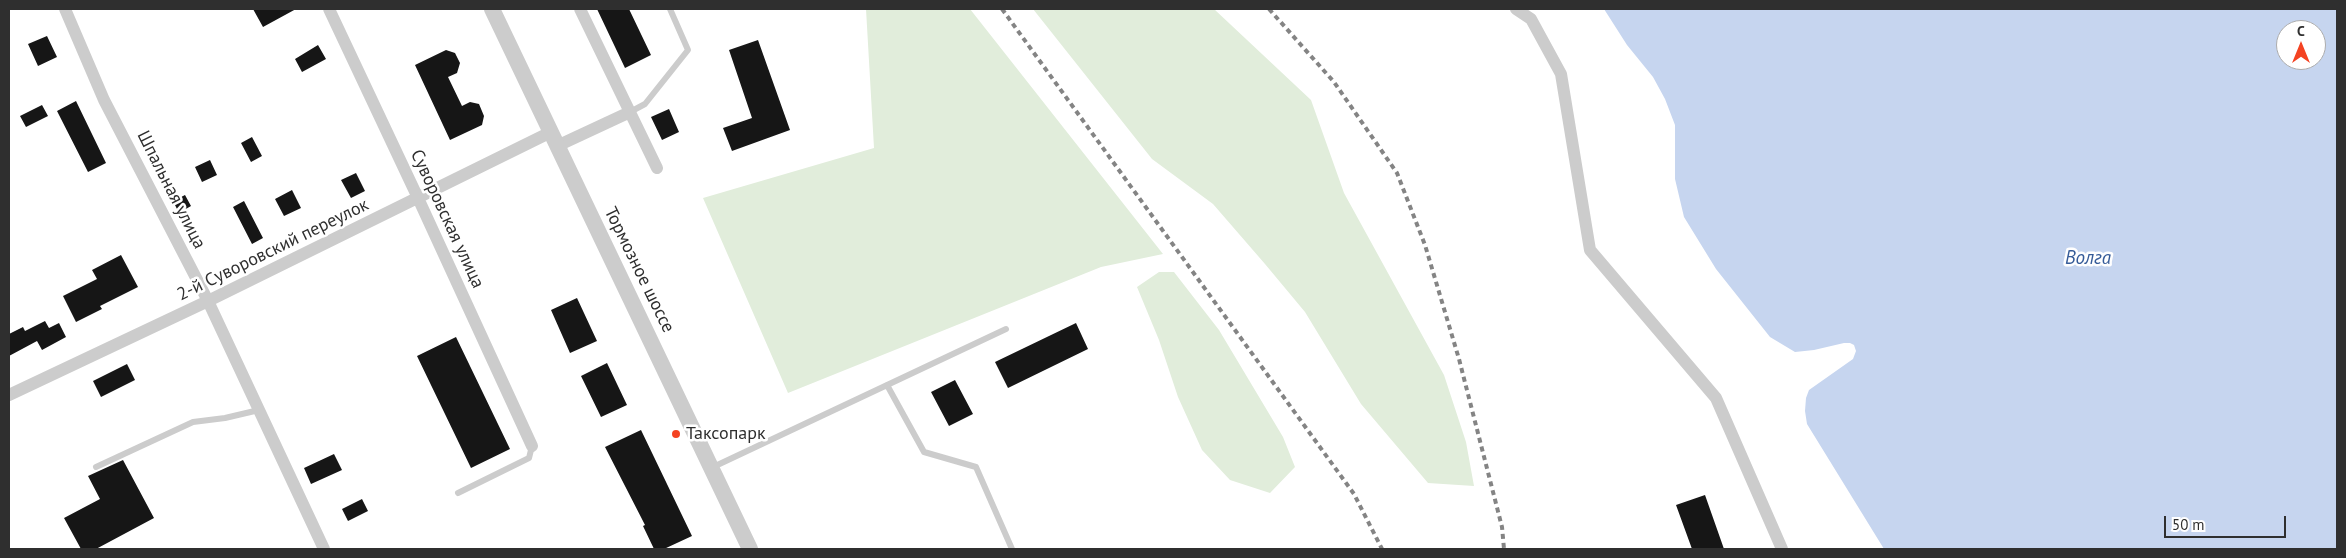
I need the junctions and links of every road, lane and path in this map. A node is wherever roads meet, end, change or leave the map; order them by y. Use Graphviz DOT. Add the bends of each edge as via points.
graph roads {
  1 [pos="65,9"];
  2 [pos="328,9"];
  3 [pos="492,9"];
  4 [pos="580,9"];
  5 [pos="670,9"];
  6 [pos="1516,9"];
  7 [pos="630,112"];
  8 [pos="554,139"];
  9 [pos="657,168"];
  10 [pos="418,198"];
  11 [pos="208,301"];
  12 [pos="1006,329"];
  13 [pos="887,385"];
  14 [pos="9,395"];
  15 [pos="259,410"];
  16 [pos="532,446"];
  17 [pos="96,467"];
  18 [pos="711,468"];
  19 [pos="458,493"];
  20 [pos="746,548"];
  21 [pos="324,549"];
  22 [pos="1012,549"];
  23 [pos="1782,549"];
  1 -- 11 [label="street, Шпальная улица" via="104,100"];
  2 -- 10 [label="street, Суворовская улица"];
  3 -- 8 [label="street, Тормозное шоссе"];
  4 -- 7 [label="street"];
  5 -- 7 [label="lane" via="688,50 645,104"];
  6 -- 23 [label="street" via="1531,19 1561,74 1590,250 1716,398"];
  7 -- 8 [label="street, 2-й Суворовский переулок"];
  7 -- 9 [label="street"];
  8 -- 10 [label="street, 2-й Суворовский переулок"];
  8 -- 18 [label="street, Тормозное шоссе"];
  10 -- 11 [label="street, 2-й Суворовский переулок"];
  10 -- 16 [label="street, Суворовская улица"];
  11 -- 14 [label="street, 2-й Суворовский переулок"];
  11 -- 15 [label="street, Шпальная улица"];
  12 -- 13 [label="lane"];
  13 -- 18 [label="lane"];
  13 -- 22 [label="lane" via="924,452 976,467"];
  15 -- 17 [label="lane" via="193,422"];
  15 -- 21 [label="street, Шпальная улица"];
  16 -- 19 [label="lane" via="529,458"];
  18 -- 20 [label="street, Тормозное шоссе"];
}
